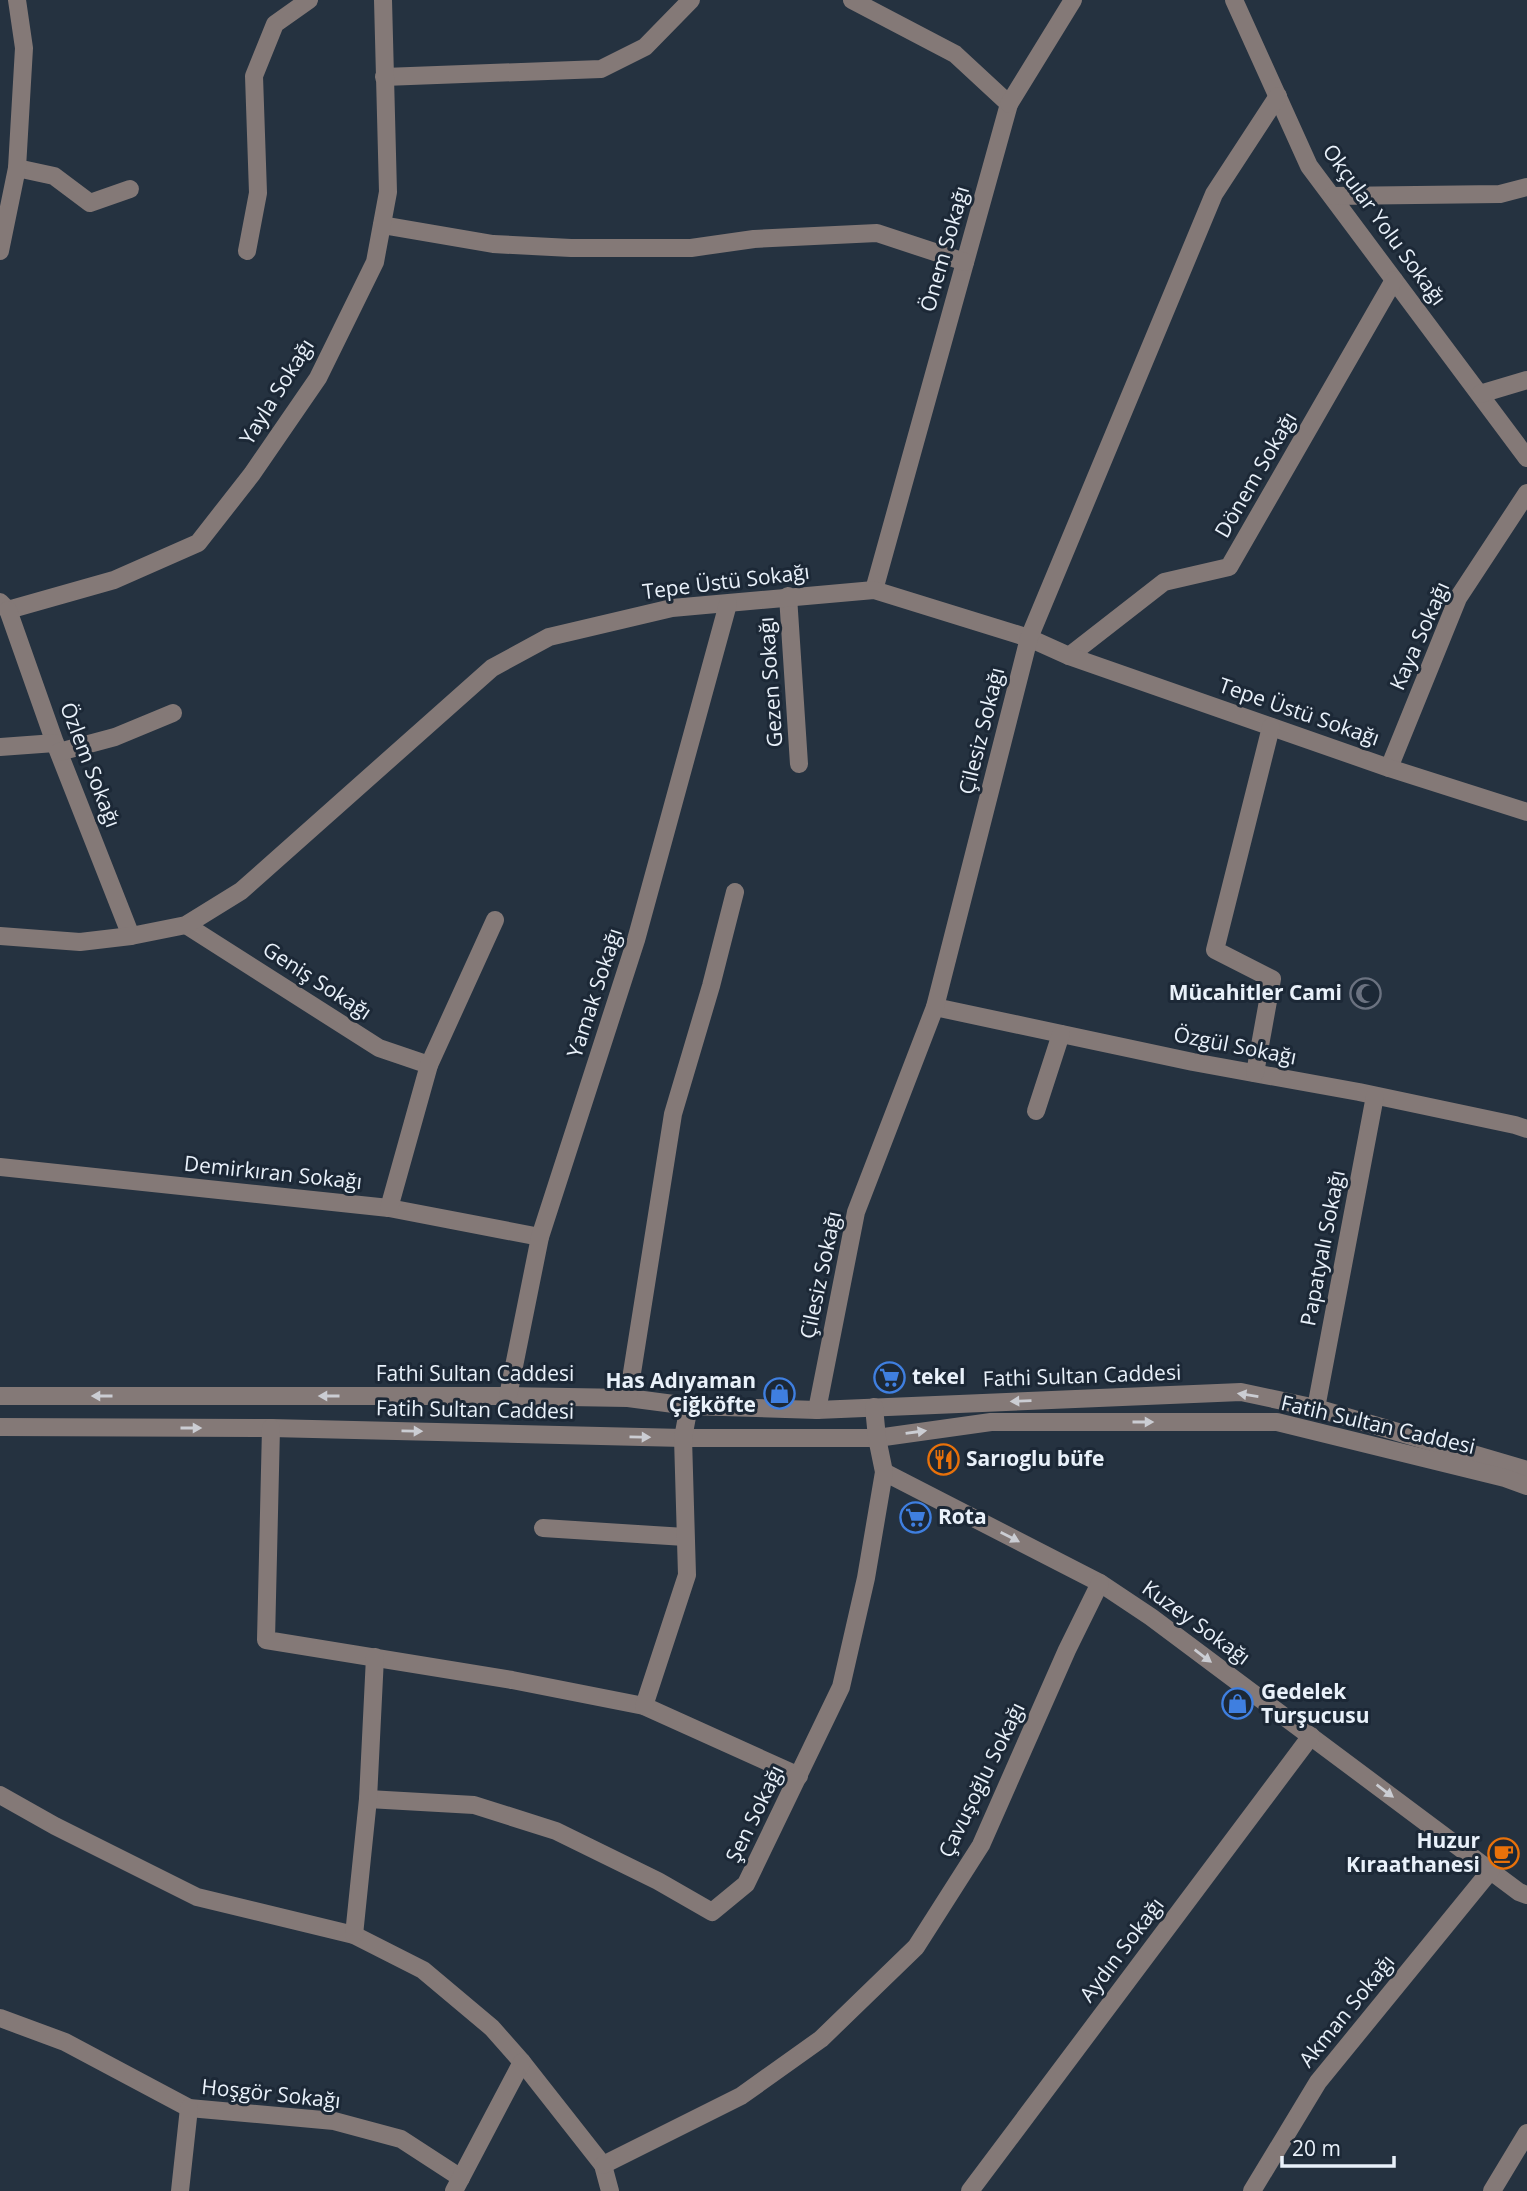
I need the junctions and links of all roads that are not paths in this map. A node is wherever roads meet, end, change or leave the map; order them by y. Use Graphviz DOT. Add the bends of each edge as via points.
graph roads {
  1 [pos="17,0"];
  2 [pos="309,0"];
  3 [pos="383,0"];
  4 [pos="691,0"];
  5 [pos="852,0"];
  6 [pos="1073,0"];
  7 [pos="1234,0"];
  8 [pos="384,77"];
  9 [pos="1278,96"];
  10 [pos="1009,104"];
  11 [pos="17,168"];
  12 [pos="1527,187"];
  13 [pos="130,189"];
  14 [pos="1332,196"];
  15 [pos="6,201"];
  16 [pos="382,225"];
  17 [pos="0,251"];
  18 [pos="247,251"];
  19 [pos="965,262"];
  20 [pos="1394,280"];
  21 [pos="1527,380"];
  22 [pos="1480,394"];
  23 [pos="1527,458"];
  24 [pos="1527,493"];
  25 [pos="874,590"];
  26 [pos="788,596"];
  27 [pos="728,604"];
  28 [pos="4,606"];
  29 [pos="1029,638"];
  30 [pos="1069,656"];
  31 [pos="173,713"];
  32 [pos="1271,727"];
  33 [pos="0,747"];
  34 [pos="57,747"];
  35 [pos="799,764"];
  36 [pos="1389,768"];
  37 [pos="1527,812"];
  38 [pos="735,892"];
  39 [pos="495,920"];
  40 [pos="186,925"];
  41 [pos="0,936"];
  42 [pos="131,936"];
  43 [pos="935,1007"];
  44 [pos="1060,1034"];
  45 [pos="429,1065"];
  46 [pos="1255,1073"];
  47 [pos="1374,1096"];
  48 [pos="1036,1111"];
  49 [pos="1527,1129"];
  50 [pos="0,1167"];
  51 [pos="388,1208"];
  52 [pos="540,1237"];
  53 [pos="0,1396"];
  54 [pos="508,1396"];
  55 [pos="628,1398"];
  56 [pos="689,1406"];
  57 [pos="874,1407"];
  58 [pos="1316,1408"];
  59 [pos="817,1410"];
  60 [pos="0,1427"];
  61 [pos="271,1428"];
  62 [pos="683,1438"];
  63 [pos="877,1438"];
  64 [pos="1527,1470"];
  65 [pos="884,1472"];
  66 [pos="1527,1486"];
  67 [pos="543,1528"];
  68 [pos="685,1537"];
  69 [pos="1100,1583"];
  70 [pos="375,1657"];
  71 [pos="644,1706"];
  72 [pos="1311,1736"];
  73 [pos="799,1776"];
  74 [pos="0,1795"];
  75 [pos="368,1799"];
  76 [pos="1491,1871"];
  77 [pos="1524,1892"];
  78 [pos="354,1934"];
  79 [pos="0,2018"];
  80 [pos="522,2062"];
  81 [pos="189,2108"];
  82 [pos="1527,2133"];
  83 [pos="603,2165"];
  84 [pos="457,2185"];
  85 [pos="180,2191"];
  86 [pos="610,2191"];
  87 [pos="970,2191"];
  88 [pos="1252,2191"];
  89 [pos="1492,2191"];
  1 -- 11 [label="street" via="24,48"];
  2 -- 18 [label="street" via="275,24 254,76 258,193"];
  3 -- 8 [label="street, Yayla Sokağı"];
  4 -- 8 [label="street" via="645,47 601,69"];
  5 -- 10 [label="street" via="955,54"];
  6 -- 10 [label="street, Önem Sokağı"];
  7 -- 9 [label="street, Okçular Yolu Sokağı"];
  8 -- 16 [label="street, Yayla Sokağı" via="388,192"];
  9 -- 14 [label="street, Okçular Yolu Sokağı" via="1309,166"];
  9 -- 29 [label="street, Çilesiz Sokağı" via="1214,194"];
  10 -- 19 [label="street, Önem Sokağı"];
  11 -- 13 [label="street" via="54,176 90,203"];
  11 -- 15 [label="street"];
  12 -- 14 [label="street" via="1500,194"];
  14 -- 20 [label="street, Okçular Yolu Sokağı"];
  15 -- 17 [label="street"];
  16 -- 19 [label="street" via="494,244 571,248 691,248 754,239 877,233"];
  16 -- 28 [label="street, Yayla Sokağı" via="375,261 318,378 198,543 114,580"];
  19 -- 25 [label="street, Önem Sokağı"];
  20 -- 22 [label="street, Okçular Yolu Sokağı"];
  20 -- 30 [label="street, Dönem Sokağı" via="1229,567 1164,582"];
  21 -- 22 [label="street"];
  22 -- 23 [label="street, Okçular Yolu Sokağı"];
  24 -- 36 [label="street, Kaya Sokağı" via="1458,598"];
  25 -- 26 [label="street, Tepe Üstü Sokağı"];
  25 -- 29 [label="street, Tepe Üstü Sokağı"];
  26 -- 27 [label="street, Tepe Üstü Sokağı"];
  26 -- 35 [label="street, Gezen Sokağı"];
  27 -- 40 [label="street, Tepe Üstü Sokağı" via="672,608 549,637 492,668 241,891"];
  27 -- 52 [label="street, Yamak Sokağı" via="636,940"];
  28 -- 34 [label="street, Özlem Sokağı"];
  29 -- 30 [label="street, Tepe Üstü Sokağı"];
  29 -- 43 [label="street, Çilesiz Sokağı"];
  30 -- 32 [label="street, Tepe Üstü Sokağı"];
  31 -- 34 [label="street" via="115,737"];
  32 -- 36 [label="street, Tepe Üstü Sokağı"];
  32 -- 46 [label="street" via="1215,950 1272,979"];
  33 -- 34 [label="street"];
  34 -- 42 [label="street, Özlem Sokağı"];
  36 -- 37 [label="street, Tepe Üstü Sokağı"];
  38 -- 55 [label="street" via="673,1114"];
  39 -- 45 [label="street"];
  40 -- 42 [label="street, Tepe Üstü Sokağı"];
  40 -- 45 [label="street, Geniş Sokağı" via="379,1048"];
  41 -- 42 [label="street, Tepe Üstü Sokağı" via="80,942"];
  43 -- 44 [label="street, Özgül Sokağı"];
  43 -- 59 [label="street, Çilesiz Sokağı" via="856,1212"];
  44 -- 46 [label="street, Özgül Sokağı"];
  44 -- 48 [label="street"];
  45 -- 51 [label="street"];
  46 -- 47 [label="street, Özgül Sokağı"];
  47 -- 49 [label="street, Özgül Sokağı"];
  47 -- 58 [label="street, Papatyalı Sokağı"];
  50 -- 51 [label="street, Demirkıran Sokağı"];
  51 -- 52 [label="street, Demirkıran Sokağı"];
  52 -- 54 [label="street, Yamak Sokağı"];
  54 -- 53 [label="street, Fathi Sultan Caddesi, one-way"];
  54 -- 55 [label="street, Fathi Sultan Caddesi"];
  55 -- 56 [label="street, Fathi Sultan Caddesi"];
  56 -- 59 [label="street, Fathi Sultan Caddesi"];
  56 -- 62 [label="street"];
  58 -- 57 [label="street, Fathi Sultan Caddesi, one-way" via="1241,1392"];
  57 -- 59 [label="street, Fathi Sultan Caddesi"];
  57 -- 63 [label="street, Şen Sokağı"];
  58 -- 64 [label="street, Fathi Sultan Caddesi"];
  60 -- 61 [label="street, Fatih Sultan Caddesi, one-way"];
  61 -- 62 [label="street, Fatih Sultan Caddesi, one-way"];
  61 -- 70 [label="street" via="266,1640"];
  62 -- 63 [label="street, Fatih Sultan Caddesi"];
  62 -- 68 [label="street"];
  63 -- 65 [label="street, Şen Sokağı"];
  63 -- 66 [label="street, Fatih Sultan Caddesi, one-way" via="991,1422 1277,1422"];
  65 -- 69 [label="street, Kuzey Sokağı, one-way"];
  65 -- 73 [label="street, Şen Sokağı" via="841,1688"];
  67 -- 68 [label="street"];
  68 -- 71 [label="street" via="687,1575"];
  69 -- 72 [label="street, Kuzey Sokağı, one-way"];
  69 -- 83 [label="street, Çavuşoğlu Sokağı" via="981,1845 916,1947 821,2039 741,2096"];
  70 -- 71 [label="street"];
  70 -- 75 [label="street"];
  71 -- 73 [label="street"];
  72 -- 76 [label="street, Kuzey Sokağı, one-way"];
  72 -- 87 [label="street, Aydın Sokağı"];
  73 -- 75 [label="street, Şen Sokağı" via="746,1884 712,1912 556,1831 474,1805"];
  74 -- 78 [label="street" via="197,1897"];
  75 -- 78 [label="street"];
  76 -- 77 [label="street, Kuzey Sokağı"];
  76 -- 88 [label="street, Akman Sokağı" via="1318,2082"];
  78 -- 80 [label="street" via="423,1970 492,2028"];
  79 -- 81 [label="street, Hoşgör Sokağı" via="65,2042"];
  80 -- 83 [label="street"];
  80 -- 84 [label="street"];
  81 -- 84 [label="street, Hoşgör Sokağı" via="334,2121 401,2139"];
  81 -- 85 [label="street"];
  82 -- 89 [label="street"];
  83 -- 86 [label="street"];
}
